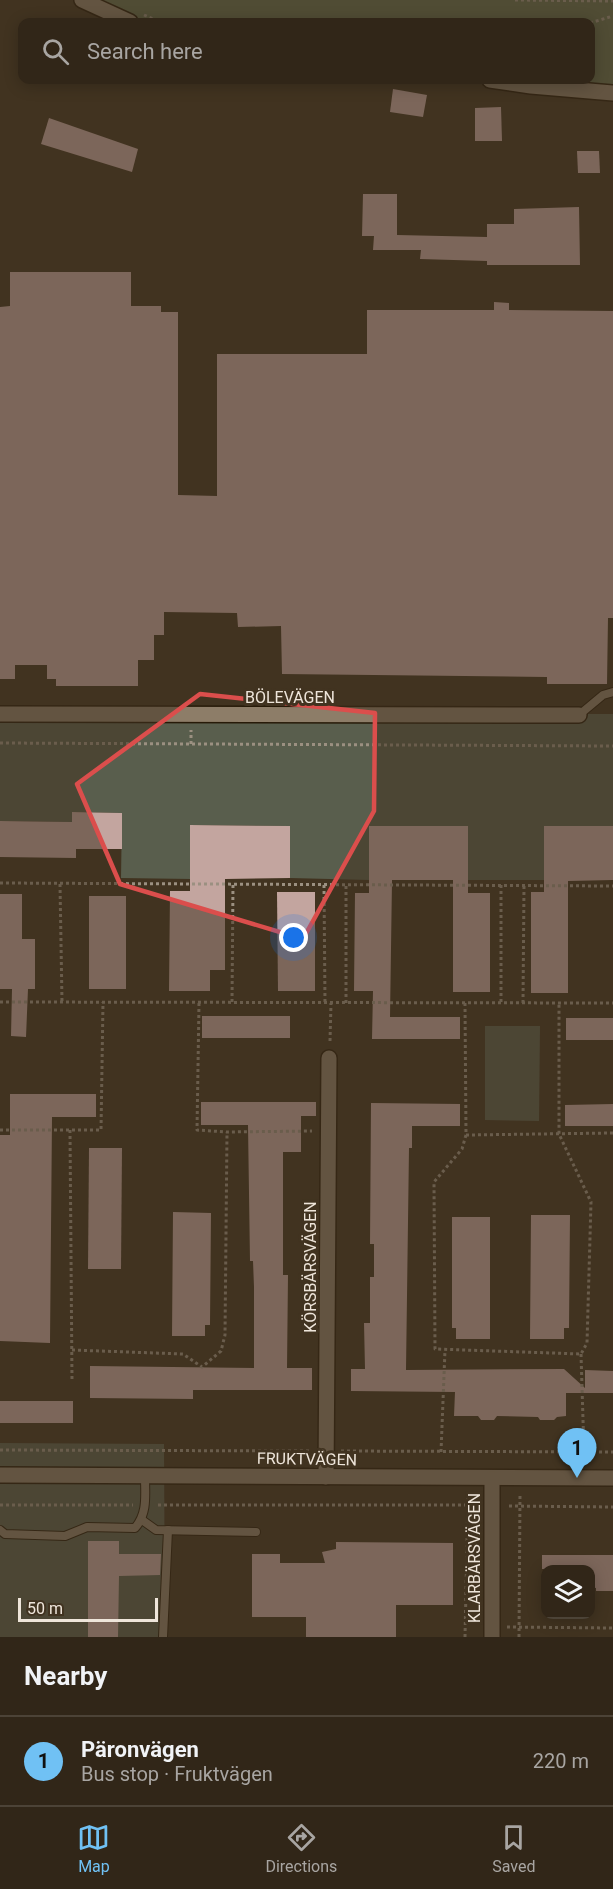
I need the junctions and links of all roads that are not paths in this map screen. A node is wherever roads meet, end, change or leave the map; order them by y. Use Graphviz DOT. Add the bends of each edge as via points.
graph roads {
  1 [pos="82,0"];
  2 [pos="121,18"];
  3 [pos="517,84"];
  4 [pos="613,93"];
  5 [pos="613,692"];
  6 [pos="0,714"];
  7 [pos="579,715"];
  8 [pos="329,1058"];
  9 [pos="0,1475"];
  10 [pos="145,1476"];
  11 [pos="326,1477"];
  12 [pos="613,1478"];
  13 [pos="492,1479"];
  14 [pos="142,1520"];
  15 [pos="0,1530"];
  16 [pos="168,1530"];
  17 [pos="256,1532"];
  18 [pos="492,1632"];
  19 [pos="163,1637"];
  1 -- 2 [label="street"];
  3 -- 4 [label="street"];
  5 -- 7 [label="lane" via="603,695"];
  6 -- 7 [label="street, BÖLEVÄGEN"];
  8 -- 11 [label="street, KÖRSBÄRSVÄGEN"];
  9 -- 10 [label="street, FRUKTVÄGEN"];
  10 -- 11 [label="street, FRUKTVÄGEN"];
  10 -- 14 [label="lane"];
  11 -- 13 [label="street, FRUKTVÄGEN"];
  12 -- 13 [label="street, FRUKTVÄGEN"];
  13 -- 18 [label="street, KLARBÄRSVÄGEN"];
  14 -- 15 [label="lane" via="135,1528 87,1527 64,1536 5,1534"];
  14 -- 16 [label="lane" via="156,1530"];
  16 -- 17 [label="lane"];
  16 -- 19 [label="lane"];
}
